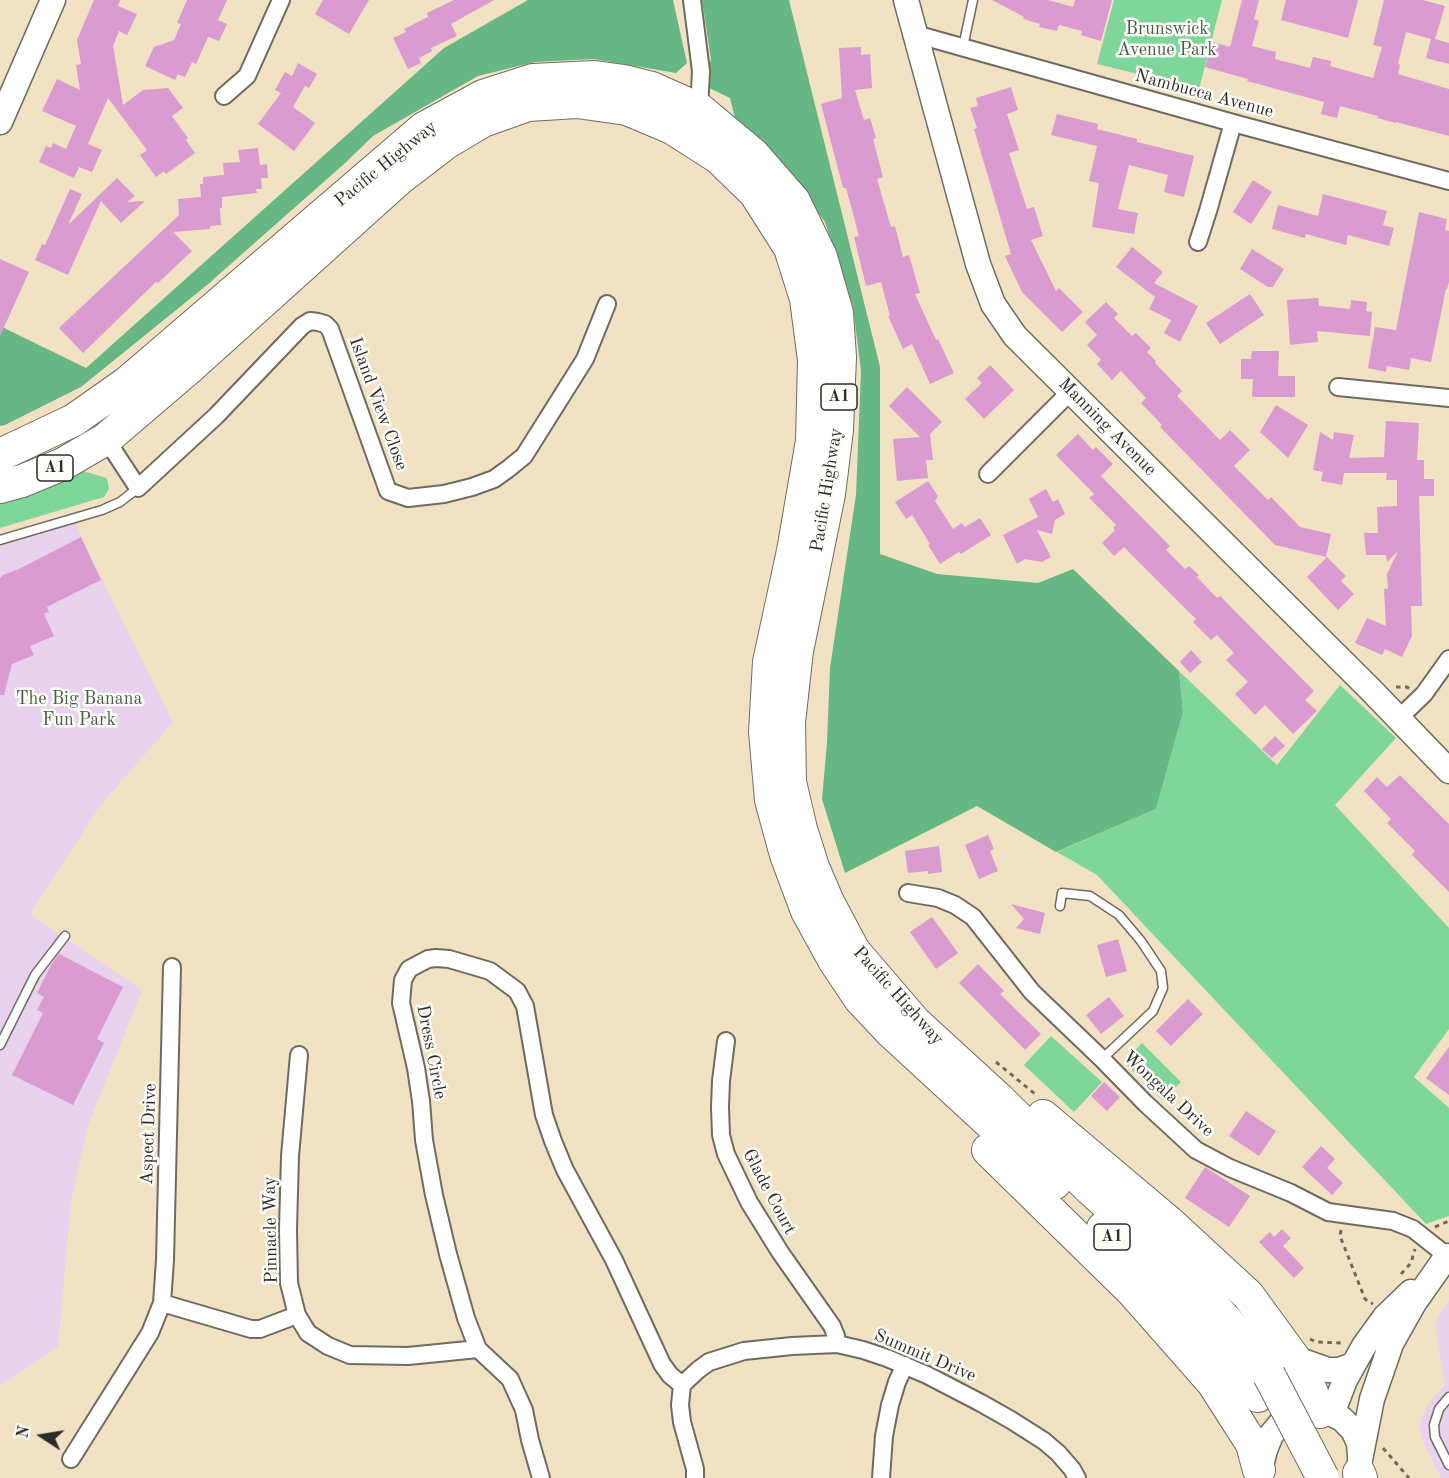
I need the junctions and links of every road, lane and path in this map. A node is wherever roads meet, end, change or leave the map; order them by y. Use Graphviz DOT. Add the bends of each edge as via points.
graph roads {
  1 [pos="53,0"];
  2 [pos="281,0"];
  3 [pos="692,0"];
  4 [pos="906,0"];
  5 [pos="973,0"];
  6 [pos="915,34"];
  7 [pos="963,47"];
  8 [pos="224,96"];
  9 [pos="699,109"];
  10 [pos="0,122"];
  11 [pos="1233,123"];
  12 [pos="1449,181"];
  13 [pos="1198,242"];
  14 [pos="607,304"];
  15 [pos="192,326"];
  16 [pos="1338,387"];
  17 [pos="1071,391"];
  18 [pos="1449,398"];
  19 [pos="106,439"];
  20 [pos="0,456"];
  21 [pos="988,474"];
  22 [pos="0,487"];
  23 [pos="138,488"];
  24 [pos="0,540"];
  25 [pos="1449,659"];
  26 [pos="1388,688"];
  27 [pos="1410,689"];
  28 [pos="1398,719"];
  29 [pos="1449,771"];
  30 [pos="908,893"];
  31 [pos="1060,906"];
  32 [pos="65,936"];
  33 [pos="172,967"];
  34 [pos="726,1041"];
  35 [pos="0,1045"];
  36 [pos="299,1055"];
  37 [pos="992,1059"];
  38 [pos="1102,1059"];
  39 [pos="954,1091"];
  40 [pos="1036,1095"];
  41 [pos="1345,1215"];
  42 [pos="1449,1221"];
  43 [pos="1430,1230"];
  44 [pos="1448,1255"];
  45 [pos="162,1303"];
  46 [pos="1370,1312"];
  47 [pos="297,1315"];
  48 [pos="1350,1340"];
  49 [pos="837,1344"];
  50 [pos="478,1349"];
  51 [pos="904,1365"];
  52 [pos="1353,1365"];
  53 [pos="1282,1367"];
  54 [pos="682,1385"];
  55 [pos="1449,1397"];
  56 [pos="1326,1413"];
  57 [pos="1378,1443"];
  58 [pos="71,1459"];
  59 [pos="1449,1465"];
  60 [pos="1359,1472"];
  61 [pos="1259,1474"];
  62 [pos="541,1478"];
  63 [pos="695,1478"];
  64 [pos="880,1478"];
  65 [pos="1077,1478"];
  66 [pos="1300,1478"];
  67 [pos="1323,1478"];
  68 [pos="1409,1478"];
  1 -- 10 [label="street"];
  2 -- 8 [label="street" via="247,76"];
  3 -- 9 [label="street" via="701,71"];
  4 -- 6 [label="street, Manning Avenue"];
  5 -- 7 [label="lane"];
  6 -- 7 [label="street, Nambucca Avenue"];
  6 -- 17 [label="street, Manning Avenue" via="975,254 993,304 1015,336"];
  7 -- 11 [label="street, Nambucca Avenue"];
  9 -- 15 [label="highway, Pacific Highway / A1" via="652,88 595,77 533,80 483,96 424,128"];
  9 -- 53 [label="highway, Pacific Highway / A1" via="753,154 794,201 821,257 837,313 837,430 829,494 797,651 789,722 790,782 813,867 828,902 854,951 915,1022 1185,1275 1227,1321"];
  11 -- 12 [label="street, Nambucca Avenue"];
  11 -- 13 [label="street"];
  14 -- 23 [label="street, Island View Close" via="585,359 524,456 494,479 427,496 408,498 388,491 330,329 326,324 310,321 216,417"];
  15 -- 19 [label="highway" via="174,359 111,422"];
  15 -- 20 [label="highway, Pacific Highway / A1" via="128,382 74,420"];
  16 -- 18 [label="street"];
  17 -- 21 [label="street"];
  17 -- 28 [label="street, Manning Avenue"];
  19 -- 20 [label="highway" via="93,434 78,436 39,450"];
  19 -- 22 [label="highway, Pacific Highway / A1" via="63,464"];
  19 -- 23 [label="street"];
  19 -- 39 [label="highway, Pacific Highway / A1" via="399,179 483,121 528,105 577,102 627,109 672,128 719,158 755,193 790,248 806,299 814,360 812,441 769,662 765,732 771,800 807,911 834,960 860,999"];
  23 -- 24 [label="lane" via="102,510"];
  25 -- 28 [label="street" via="1424,694"];
  26 -- 27 [label="path"];
  28 -- 29 [label="street, Manning Avenue"];
  30 -- 38 [label="street, Wongala Drive" via="938,898 973,917 1032,992"];
  31 -- 38 [label="lane" via="1062,893 1090,896 1119,915 1161,970 1163,988 1153,1011"];
  32 -- 35 [label="lane" via="35,975"];
  33 -- 45 [label="street, Aspect Drive"];
  34 -- 49 [label="street, Glade Court" via="720,1107 726,1154 767,1232 832,1326"];
  36 -- 47 [label="street, Pinnacle Way" via="288,1229 289,1283"];
  37 -- 40 [label="path"];
  38 -- 41 [label="street, Wongala Drive" via="1196,1150 1328,1212"];
  39 -- 53 [label="highway, Pacific Highway / A1" via="1085,1210 1224,1349"];
  39 -- 61 [label="highway" via="972,1134 1132,1291 1214,1383 1252,1444"];
  41 -- 44 [label="street, Wongala Drive" via="1393,1221 1413,1229"];
  41 -- 46 [label="path" via="1340,1236 1365,1299 1375,1305"];
  42 -- 43 [label="path"];
  44 -- 52 [label="street" via="1385,1317"];
  44 -- 60 [label="street" via="1413,1303 1391,1344 1372,1399"];
  45 -- 47 [label="street" via="251,1329"];
  45 -- 58 [label="street, Aspect Drive" via="150,1333"];
  47 -- 50 [label="street, Pinnacle Way" via="308,1334 350,1355 408,1356"];
  48 -- 53 [label="path" via="1343,1344 1316,1342"];
  49 -- 51 [label="street, Summit Drive"];
  49 -- 54 [label="street, Summit Drive" via="744,1351 708,1362"];
  50 -- 54 [label="street, Dress Circle" via="466,1318 434,1195 422,1101 401,1003 403,980 409,969 436,958 490,971 517,992 525,1006 544,1115 561,1161 614,1260 662,1364"];
  50 -- 62 [label="street, Dress Circle" via="510,1379 524,1410"];
  51 -- 64 [label="street" via="890,1405"];
  51 -- 65 [label="street, Summit Drive" via="981,1402 1044,1441"];
  52 -- 53 [label="street" via="1339,1370"];
  52 -- 56 [label="street"];
  53 -- 56 [label="highway" via="1308,1383"];
  53 -- 66 [label="highway, Pacific Highway / A1"];
  53 -- 67 [label="highway, Pacific Highway / A1, bridge"];
  54 -- 63 [label="street" via="682,1422"];
  55 -- 59 [label="lane" via="1439,1409 1434,1425 1435,1437"];
  56 -- 60 [label="street" via="1342,1419 1353,1430 1359,1443"];
  56 -- 61 [label="street" via="1294,1415 1280,1424 1271,1435"];
  57 -- 68 [label="path"];
}
